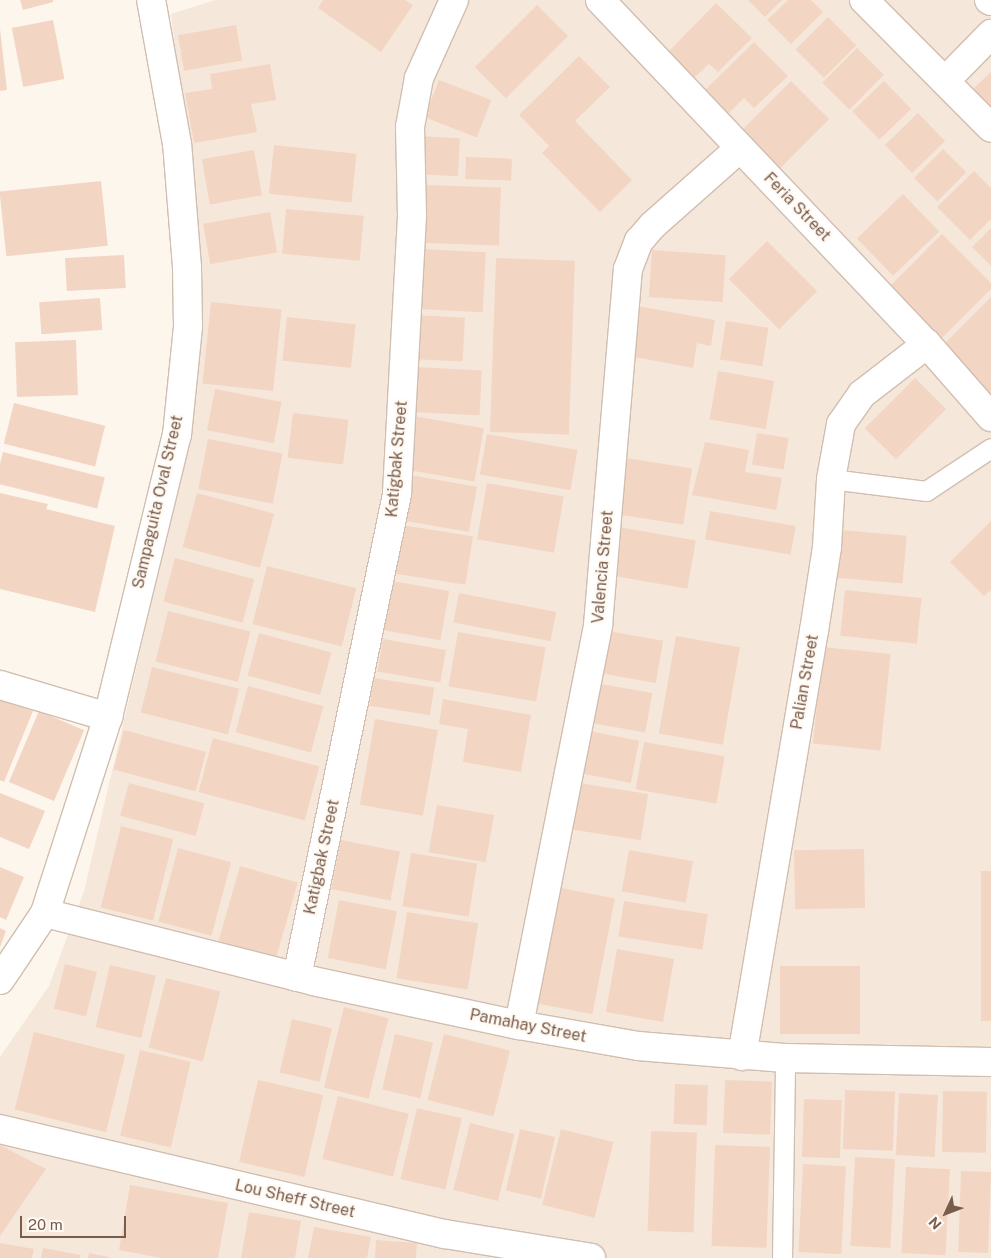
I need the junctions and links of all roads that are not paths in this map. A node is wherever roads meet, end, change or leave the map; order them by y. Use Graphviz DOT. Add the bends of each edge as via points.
graph roads {
  1 [pos="151,0"];
  2 [pos="454,0"];
  3 [pos="600,0"];
  4 [pos="864,0"];
  5 [pos="991,34"];
  6 [pos="945,81"];
  7 [pos="991,128"];
  8 [pos="740,148"];
  9 [pos="927,344"];
  10 [pos="991,417"];
  11 [pos="991,448"];
  12 [pos="831,479"];
  13 [pos="0,685"];
  14 [pos="108,717"];
  15 [pos="44,913"];
  16 [pos="297,977"];
  17 [pos="0,980"];
  18 [pos="519,1026"];
  19 [pos="742,1056"];
  20 [pos="785,1058"];
  21 [pos="991,1062"];
  22 [pos="0,1129"];
  23 [pos="591,1258"];
  24 [pos="782,1258"];
  1 -- 14 [label="street, Sampaguita Oval Street" via="177,144 187,267 188,326 177,435"];
  2 -- 16 [label="street, Katigbak Street" via="420,78 410,127 412,224 397,493"];
  3 -- 8 [label="street, Feria Street"];
  4 -- 6 [label="street"];
  5 -- 6 [label="street"];
  6 -- 7 [label="street"];
  8 -- 9 [label="street, Feria Street"];
  8 -- 18 [label="street, Valencia Street" via="652,225 639,241 628,269 598,625"];
  9 -- 10 [label="street, Feria Street"];
  9 -- 12 [label="street, Palian Street" via="862,394 841,424"];
  11 -- 12 [label="lane" via="926,491"];
  12 -- 19 [label="street, Palian Street" via="824,566"];
  13 -- 14 [label="street"];
  14 -- 15 [label="street, Sampaguita Oval Street"];
  15 -- 16 [label="street, Pamahay Street"];
  15 -- 17 [label="street, Sampaguita Oval Street"];
  16 -- 18 [label="street, Pamahay Street"];
  18 -- 19 [label="street, Pamahay Street" via="638,1046"];
  19 -- 20 [label="street, Pamahay Street"];
  20 -- 21 [label="street, Pamahay Street"];
  20 -- 24 [label="lane"];
  22 -- 23 [label="street, Lou Sheff Street" via="444,1234"];
}
